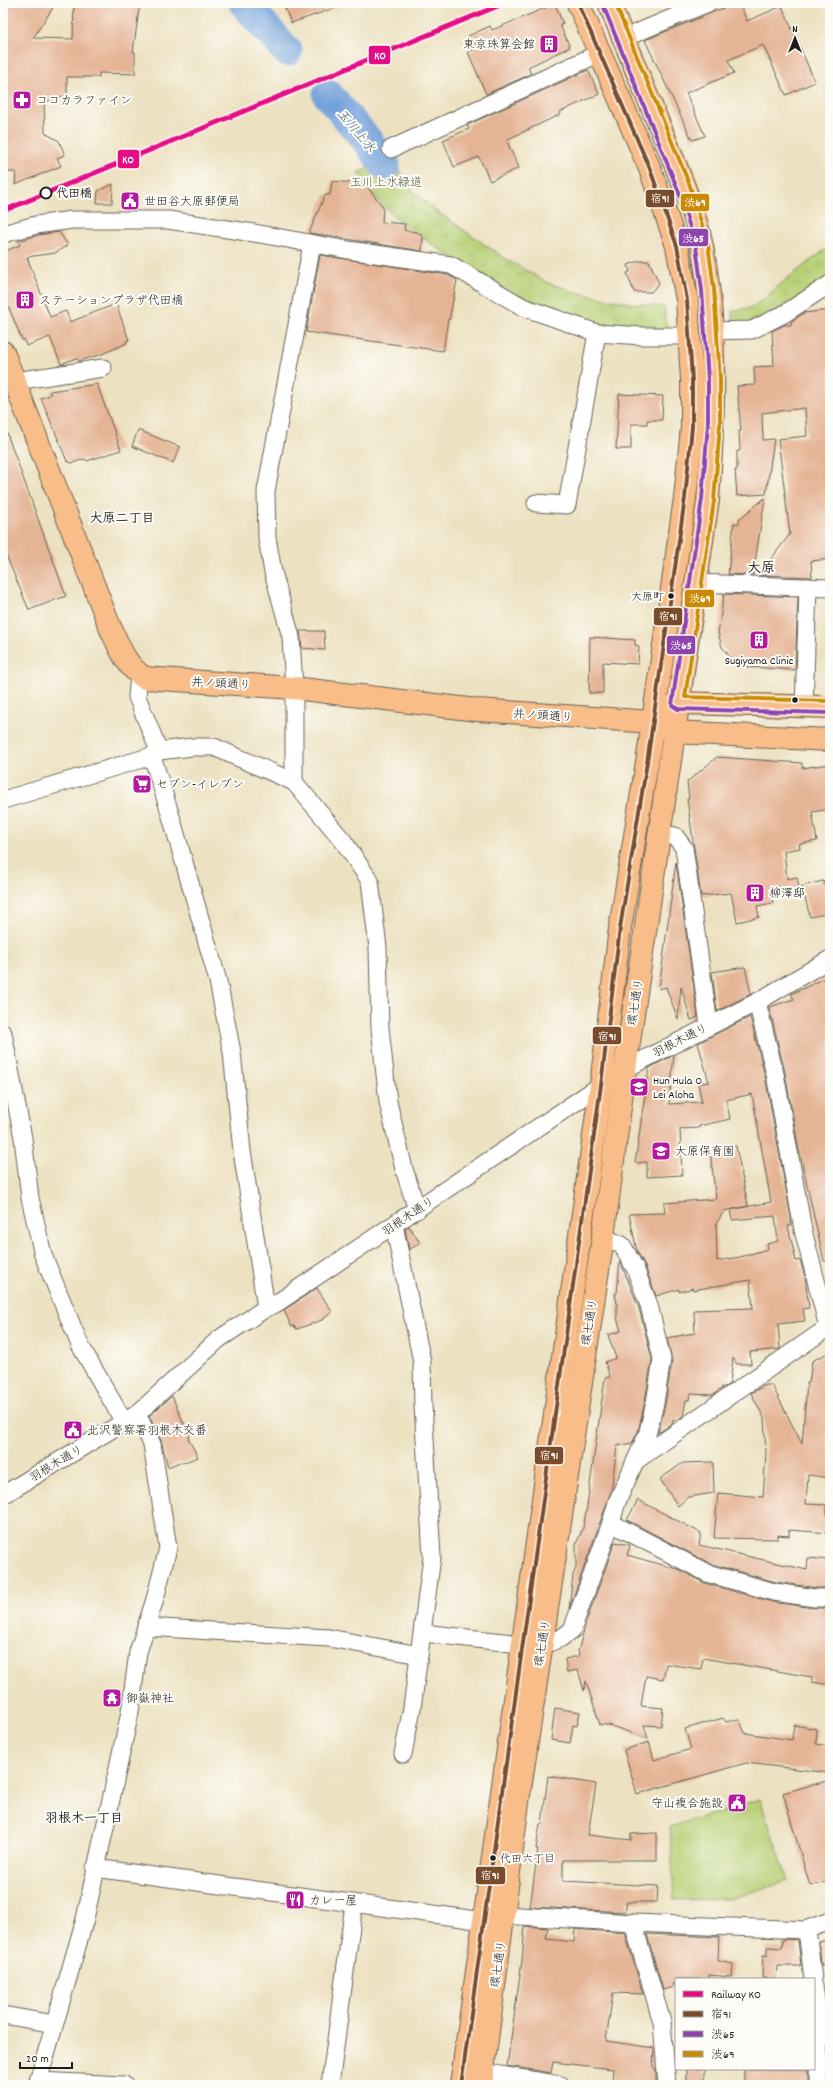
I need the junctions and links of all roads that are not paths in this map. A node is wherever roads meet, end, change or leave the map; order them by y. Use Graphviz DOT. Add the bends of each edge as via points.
graph roads {
  1 [pos="578,3"];
  2 [pos="609,3"];
  3 [pos="708,3"];
  4 [pos="624,38"];
  5 [pos="600,53"];
  6 [pos="391,149"];
  7 [pos="4,230"];
  8 [pos="312,244"];
  9 [pos="830,284"];
  10 [pos="711,331"];
  11 [pos="597,332"];
  12 [pos="690,336"];
  13 [pos="3,352"];
  14 [pos="103,368"];
  15 [pos="15,382"];
  16 [pos="536,503"];
  17 [pos="696,583"];
  18 [pos="808,587"];
  19 [pos="830,588"];
  20 [pos="139,674"];
  21 [pos="294,688"];
  22 [pos="678,703"];
  23 [pos="804,707"];
  24 [pos="830,708"];
  25 [pos="653,722"];
  26 [pos="674,732"];
  27 [pos="830,740"];
  28 [pos="155,753"];
  29 [pos="294,782"];
  30 [pos="3,800"];
  31 [pos="660,834"];
  32 [pos="830,959"];
  33 [pos="756,1002"];
  34 [pos="709,1025"];
  35 [pos="3,1033"];
  36 [pos="625,1069"];
  37 [pos="601,1085"];
  38 [pos="417,1210"];
  39 [pos="394,1225"];
  40 [pos="603,1237"];
  41 [pos="266,1308"];
  42 [pos="829,1326"];
  43 [pos="131,1418"];
  44 [pos="637,1460"];
  45 [pos="3,1495"];
  46 [pos="611,1523"];
  47 [pos="830,1598"];
  48 [pos="146,1627"];
  49 [pos="423,1633"];
  50 [pos="531,1645"];
  51 [pos="420,1654"];
  52 [pos="403,1754"];
  53 [pos="95,1868"];
  54 [pos="354,1904"];
  55 [pos="494,1918"];
  56 [pos="830,1921"];
  57 [pos="633,1923"];
  58 [pos="805,1930"];
  59 [pos="813,1978"];
  60 [pos="815,1994"];
  61 [pos="3,2015"];
  62 [pos="54,2024"];
  63 [pos="482,2079"];
  64 [pos="37,2083"];
  65 [pos="124,2085"];
  66 [pos="330,2085"];
  67 [pos="461,2085"];
  68 [pos="560,2085"];
  69 [pos="667,2085"];
  70 [pos="818,2085"];
  1 -- 5 [label="main road, 環七通り"];
  2 -- 4 [label="main road, 環七通り"];
  3 -- 4 [label="street"];
  4 -- 10 [label="main road, 環七通り" via="679,174 699,238 708,289"];
  5 -- 6 [label="street"];
  5 -- 12 [label="main road, 環七通り" via="650,169 677,246 687,300"];
  7 -- 8 [label="street" via="72,220 168,220"];
  8 -- 11 [label="street" via="452,265 523,308"];
  8 -- 21 [label="street" via="266,491 267,538 273,572 291,637"];
  9 -- 10 [label="street" via="784,314 752,330"];
  10 -- 17 [label="main road, 環七通り" via="714,424 708,500"];
  11 -- 12 [label="street" via="643,336"];
  11 -- 16 [label="street" via="567,505"];
  12 -- 25 [label="main road, 環七通り" via="692,427 685,498"];
  13 -- 15 [label="main road"];
  14 -- 15 [label="street"];
  15 -- 20 [label="main road" via="110,628 128,662"];
  17 -- 18 [label="street"];
  17 -- 22 [label="main road, 環七通り"];
  18 -- 19 [label="street"];
  18 -- 23 [label="street"];
  20 -- 21 [label="main road, 井ノ頭通り" via="151,679"];
  20 -- 28 [label="street" via="136,697"];
  21 -- 25 [label="main road, 井ノ頭通り" via="477,710"];
  21 -- 29 [label="street"];
  22 -- 23 [label="main road"];
  22 -- 25 [label="main road"];
  22 -- 26 [label="main road, 環七通り"];
  23 -- 24 [label="main road"];
  25 -- 26 [label="main road, 井ノ頭通り"];
  25 -- 37 [label="main road, 環七通り" via="620,928"];
  26 -- 27 [label="main road, 井ノ頭通り"];
  26 -- 31 [label="main road, 環七通り"];
  28 -- 29 [label="street" via="192,747 214,747"];
  28 -- 30 [label="street"];
  28 -- 41 [label="street" via="218,981 232,1052 242,1151"];
  29 -- 38 [label="street" via="344,842 370,882 378,948 380,1028 388,1102"];
  31 -- 34 [label="street" via="675,836 684,848"];
  31 -- 36 [label="main road, 環七通り"];
  32 -- 33 [label="street, 羽根木通り"];
  33 -- 34 [label="street, 羽根木通り"];
  33 -- 42 [label="street" via="775,1074 803,1230"];
  34 -- 36 [label="street, 羽根木通り"];
  35 -- 43 [label="street" via="30,1198 43,1255 80,1345"];
  36 -- 37 [label="street, 羽根木通り"];
  36 -- 40 [label="main road, 環七通り"];
  37 -- 38 [label="street, 羽根木通り"];
  37 -- 50 [label="main road, 環七通り"];
  38 -- 39 [label="street, 羽根木通り"];
  39 -- 41 [label="street, 羽根木通り"];
  39 -- 49 [label="street" via="422,1362 432,1557"];
  40 -- 44 [label="street" via="622,1245 635,1268 649,1305 662,1359 655,1403 647,1435"];
  40 -- 50 [label="main road, 環七通り"];
  41 -- 43 [label="street, 羽根木通り" via="218,1339"];
  42 -- 44 [label="street"];
  43 -- 45 [label="street, 羽根木通り"];
  43 -- 48 [label="street" via="152,1444 168,1548"];
  44 -- 46 [label="street" via="617,1502"];
  46 -- 47 [label="street" via="707,1573 774,1592"];
  46 -- 50 [label="street" via="572,1630 561,1638"];
  48 -- 51 [label="street" via="330,1638"];
  48 -- 53 [label="street" via="138,1652 130,1712"];
  49 -- 50 [label="street"];
  49 -- 51 [label="street"];
  50 -- 55 [label="main road, 環七通り"];
  51 -- 52 [label="street"];
  53 -- 54 [label="street"];
  53 -- 62 [label="street" via="85,1919"];
  54 -- 55 [label="street"];
  54 -- 66 [label="street"];
  55 -- 57 [label="street"];
  55 -- 63 [label="main road, 環七通り"];
  55 -- 67 [label="main road, 環七通り"];
  56 -- 58 [label="street"];
  57 -- 58 [label="street"];
  57 -- 69 [label="street" via="662,2022"];
  58 -- 59 [label="street"];
  60 -- 70 [label="street" via="819,2024"];
  61 -- 62 [label="street"];
  62 -- 64 [label="street"];
  63 -- 68 [label="street"];
  64 -- 65 [label="street"];
}
